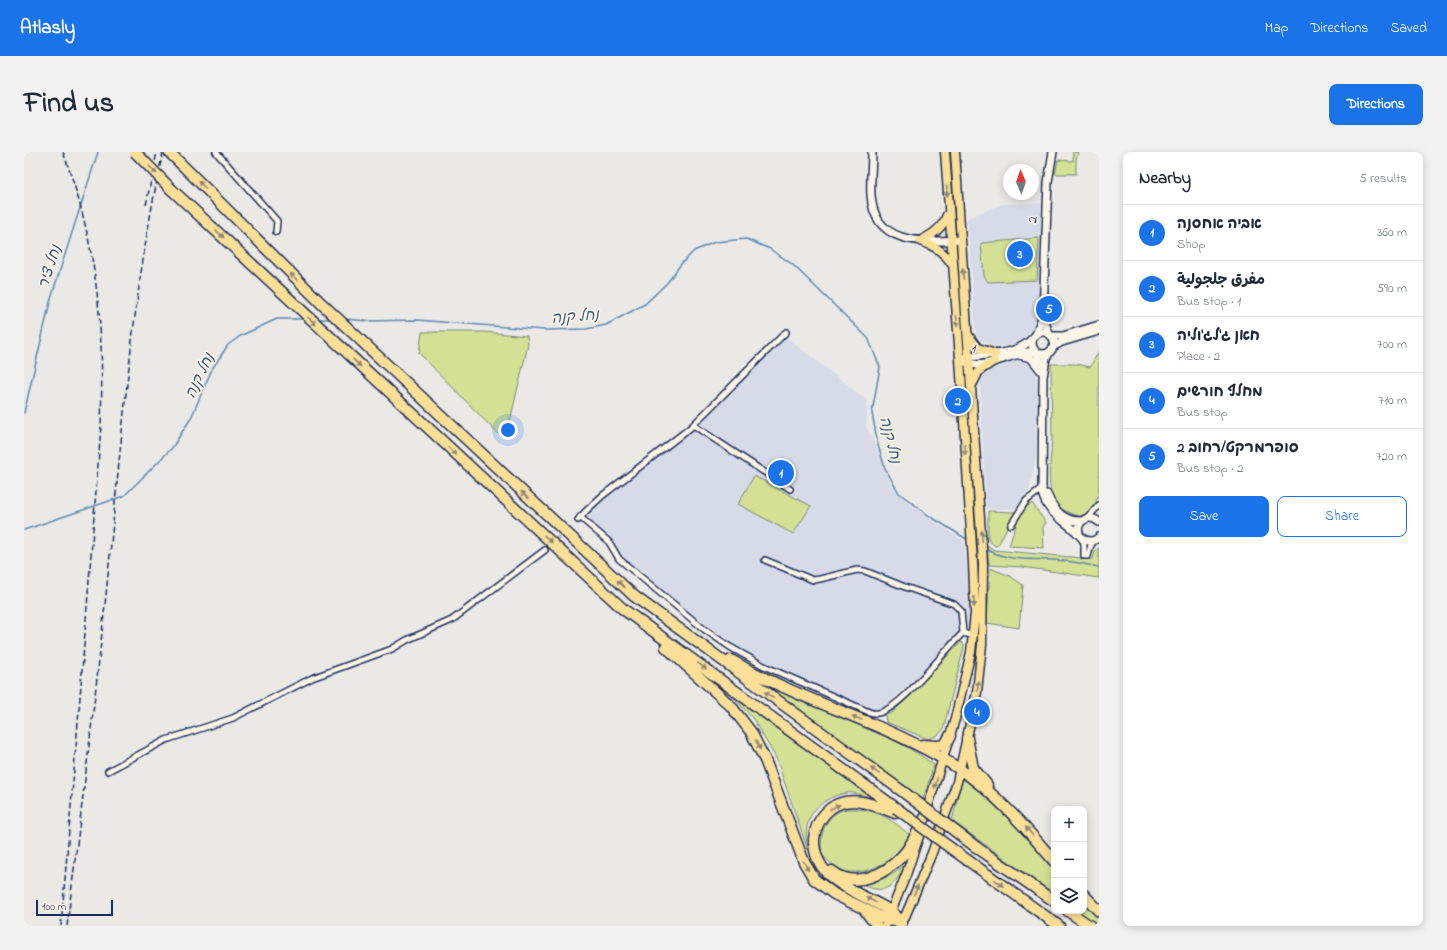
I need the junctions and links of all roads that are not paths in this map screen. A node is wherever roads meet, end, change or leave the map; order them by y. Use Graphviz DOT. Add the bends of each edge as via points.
graph roads {
  1 [pos="135,152"];
  2 [pos="169,152"];
  3 [pos="216,152"];
  4 [pos="872,152"];
  5 [pos="945,152"];
  6 [pos="955,152"];
  7 [pos="1053,152"];
  8 [pos="948,207"];
  9 [pos="276,232"];
  10 [pos="920,240"];
  11 [pos="951,240"];
  12 [pos="960,240"];
  13 [pos="952,265"];
  14 [pos="1043,314"];
  15 [pos="1099,326"];
  16 [pos="1099,331"];
  17 [pos="786,332"];
  18 [pos="967,332"];
  19 [pos="1050,335"];
  20 [pos="1035,336"];
  21 [pos="1051,350"];
  22 [pos="1037,352"];
  23 [pos="1019,355"];
  24 [pos="995,358"];
  25 [pos="960,359"];
  26 [pos="969,360"];
  27 [pos="1043,375"];
  28 [pos="971,389"];
  29 [pos="693,426"];
  30 [pos="1043,488"];
  31 [pos="790,489"];
  32 [pos="1099,506"];
  33 [pos="1085,519"];
  34 [pos="1099,522"];
  35 [pos="1012,525"];
  36 [pos="1080,536"];
  37 [pos="1098,539"];
  38 [pos="545,550"];
  39 [pos="765,560"];
  40 [pos="634,596"];
  41 [pos="623,609"];
  42 [pos="964,633"];
  43 [pos="973,636"];
  44 [pos="875,713"];
  45 [pos="880,728"];
  46 [pos="950,736"];
  47 [pos="967,738"];
  48 [pos="919,745"];
  49 [pos="943,758"];
  50 [pos="960,769"];
  51 [pos="108,771"];
  52 [pos="896,810"];
  53 [pos="1012,812"];
  54 [pos="925,818"];
  55 [pos="814,845"];
  56 [pos="1051,858"];
  57 [pos="1087,898"];
  58 [pos="1051,899"];
  59 [pos="862,908"];
  60 [pos="1099,911"];
  61 [pos="1072,914"];
  62 [pos="887,919"];
  63 [pos="901,924"];
  64 [pos="876,926"];
  65 [pos="1059,926"];
  66 [pos="1090,926"];
  1 -- 41 [label="highway, one-way, bridge" via="171,189"];
  40 -- 2 [label="highway, one-way" via="354,336"];
  3 -- 9 [label="street" via="277,221"];
  4 -- 10 [label="street" via="871,196 878,221 886,230 897,236"];
  5 -- 8 [label="main road, one-way"];
  6 -- 12 [label="main road"];
  7 -- 14 [label="street, 2" via="1048,182"];
  8 -- 10 [label="main road" via="944,224 932,235"];
  8 -- 11 [label="main road"];
  10 -- 11 [label="street"];
  10 -- 13 [label="main road" via="944,252"];
  11 -- 12 [label="street"];
  11 -- 13 [label="main road"];
  18 -- 12 [label="main road, one-way"];
  13 -- 25 [label="main road, one-way"];
  14 -- 19 [label="street, 2"];
  14 -- 20 [label="street, 2"];
  15 -- 19 [label="street" via="1064,336"];
  16 -- 21 [label="street" via="1062,342"];
  17 -- 29 [label="street"];
  18 -- 24 [label="main road" via="970,340 978,348"];
  18 -- 26 [label="main road"];
  19 -- 20 [label="street" via="1044,332"];
  19 -- 21 [label="street" via="1054,341"];
  20 -- 22 [label="street" via="1032,344"];
  20 -- 24 [label="street, 1" via="1021,348"];
  21 -- 22 [label="street" via="1043,354"];
  21 -- 27 [label="street" via="1046,358"];
  22 -- 23 [label="street, 1"];
  22 -- 27 [label="street"];
  23 -- 24 [label="street, 1"];
  23 -- 27 [label="street" via="1031,358"];
  24 -- 26 [label="street, 1"];
  24 -- 28 [label="main road" via="979,371"];
  25 -- 26 [label="street, 1"];
  25 -- 43 [label="main road, one-way" via="973,563"];
  26 -- 28 [label="main road"];
  27 -- 30 [label="street"];
  47 -- 28 [label="main road, one-way" via="977,692 982,645 983,563"];
  29 -- 31 [label="street"];
  29 -- 44 [label="street" via="602,496 579,518 609,542 619,560 730,647 764,666"];
  30 -- 33 [label="street" via="1059,513 1072,521"];
  30 -- 35 [label="street" via="1026,501"];
  30 -- 36 [label="street" via="1049,509"];
  32 -- 33 [label="street"];
  32 -- 34 [label="street"];
  33 -- 34 [label="street" via="1094,518"];
  33 -- 36 [label="street" via="1078,526"];
  36 -- 37 [label="street" via="1087,541"];
  36 -- 37 [label="street" via="1084,543 1084,556 1088,556 1091,545"];
  38 -- 51 [label="street" via="452,620 392,649 312,678 233,718 166,740"];
  39 -- 42 [label="street" via="813,580 865,570 954,604 961,611"];
  45 -- 40 [label="highway, one-way" via="755,674"];
  58 -- 40 [label="highway, one-way, bridge" via="976,847"];
  41 -- 52 [label="highway, one-way"];
  41 -- 59 [label="highway, one-way" via="731,706 759,747 809,871 820,885"];
  42 -- 43 [label="street"];
  42 -- 44 [label="street" via="900,699 888,709"];
  43 -- 46 [label="main road"];
  44 -- 45 [label="street"];
  45 -- 48 [label="highway"];
  46 -- 48 [label="highway" via="945,745"];
  46 -- 49 [label="main road"];
  47 -- 50 [label="main road"];
  47 -- 53 [label="highway" via="973,768"];
  48 -- 49 [label="highway"];
  49 -- 50 [label="highway"];
  49 -- 54 [label="main road, one-way"];
  50 -- 53 [label="highway"];
  63 -- 50 [label="main road, one-way" via="932,853"];
  55 -- 52 [label="highway, one-way" via="819,821 835,805 845,802 869,803"];
  52 -- 65 [label="highway, one-way, bridge"];
  56 -- 53 [label="highway, one-way"];
  54 -- 55 [label="highway" via="904,855 884,871 869,878 849,878 834,873"];
  54 -- 62 [label="main road" via="906,875"];
  62 -- 55 [label="highway, one-way" via="820,866"];
  57 -- 60 [label="highway"];
  59 -- 62 [label="highway"];
  59 -- 64 [label="highway"];
  61 -- 66 [label="highway"];
  62 -- 63 [label="highway"];
}
